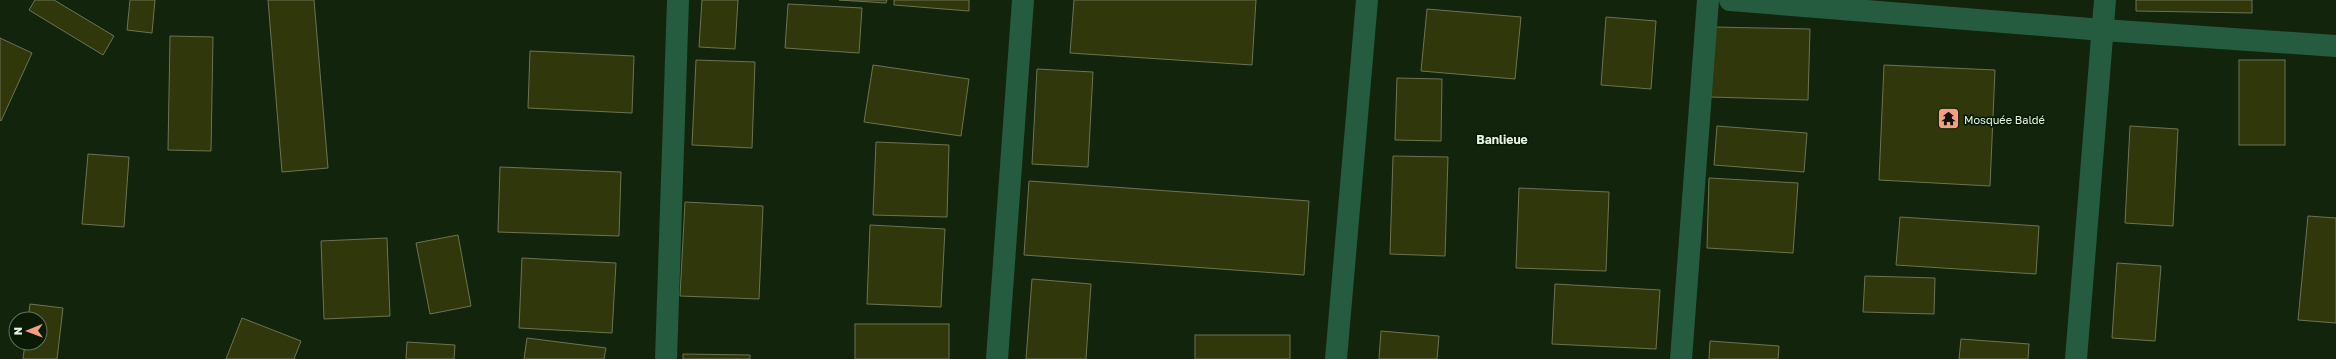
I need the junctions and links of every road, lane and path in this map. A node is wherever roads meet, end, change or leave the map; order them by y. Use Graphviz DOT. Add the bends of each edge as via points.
graph roads {
  1 [pos="678,0"];
  2 [pos="1023,0"];
  3 [pos="1367,0"];
  4 [pos="1708,0"];
  5 [pos="1730,0"];
  6 [pos="2105,0"];
  7 [pos="2103,30"];
  8 [pos="2336,46"];
  9 [pos="666,359"];
  10 [pos="997,359"];
  11 [pos="1336,359"];
  12 [pos="1681,359"];
  13 [pos="2076,359"];
  1 -- 9 [label="street"];
  2 -- 10 [label="street"];
  3 -- 11 [label="street"];
  4 -- 12 [label="street"];
  5 -- 7 [label="street"];
  6 -- 7 [label="street"];
  7 -- 8 [label="street"];
  7 -- 13 [label="street"];
}
